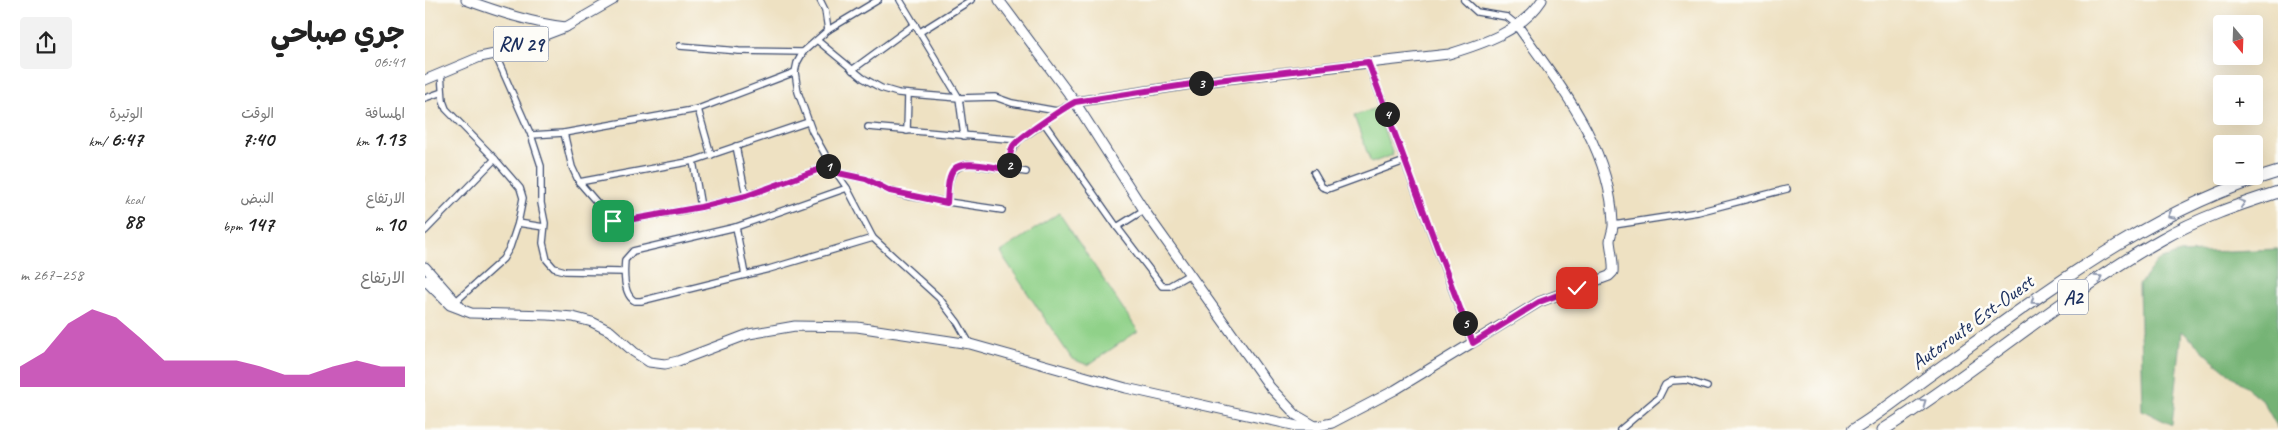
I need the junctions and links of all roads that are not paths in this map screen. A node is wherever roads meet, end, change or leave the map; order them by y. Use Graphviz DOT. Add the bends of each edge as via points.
graph roads {
  1 [pos="467,0"];
  2 [pos="613,0"];
  3 [pos="820,0"];
  4 [pos="878,0"];
  5 [pos="900,0"];
  6 [pos="971,0"];
  7 [pos="999,0"];
  8 [pos="1464,0"];
  9 [pos="1542,0"];
  10 [pos="915,24"];
  11 [pos="1517,26"];
  12 [pos="566,27"];
  13 [pos="828,30"];
  14 [pos="919,32"];
  15 [pos="818,41"];
  16 [pos="680,46"];
  17 [pos="803,52"];
  18 [pos="495,54"];
  19 [pos="1368,62"];
  20 [pos="852,70"];
  21 [pos="795,72"];
  22 [pos="441,73"];
  23 [pos="425,80"];
  24 [pos="442,92"];
  25 [pos="908,94"];
  26 [pos="425,98"];
  27 [pos="959,98"];
  28 [pos="1075,102"];
  29 [pos="698,109"];
  30 [pos="1057,111"];
  31 [pos="809,122"];
  32 [pos="1044,124"];
  33 [pos="868,127"];
  34 [pos="907,130"];
  35 [pos="564,133"];
  36 [pos="531,135"];
  37 [pos="964,136"];
  38 [pos="1019,140"];
  39 [pos="736,146"];
  40 [pos="711,155"];
  41 [pos="495,159"];
  42 [pos="693,161"];
  43 [pos="1405,161"];
  44 [pos="831,165"];
  45 [pos="1009,170"];
  46 [pos="1026,172"];
  47 [pos="1314,172"];
  48 [pos="2278,172"];
  49 [pos="838,173"];
  50 [pos="579,182"];
  51 [pos="847,188"];
  52 [pos="1787,189"];
  53 [pos="2278,192"];
  54 [pos="746,196"];
  55 [pos="947,203"];
  56 [pos="701,207"];
  57 [pos="1002,210"];
  58 [pos="1144,210"];
  59 [pos="518,223"];
  60 [pos="1614,225"];
  61 [pos="544,227"];
  62 [pos="736,227"];
  63 [pos="1117,228"];
  64 [pos="425,231"];
  65 [pos="873,238"];
  66 [pos="425,267"];
  67 [pos="624,272"];
  68 [pos="1190,274"];
  69 [pos="745,275"];
  70 [pos="425,280"];
  71 [pos="453,303"];
  72 [pos="1473,343"];
  73 [pos="970,344"];
  74 [pos="1707,386"];
  75 [pos="1319,428"];
  76 [pos="1620,430"];
  77 [pos="1853,430"];
  78 [pos="1883,430"];
  1 -- 12 [label="street" via="498,12"];
  2 -- 12 [label="street, RN 29 / RN 29"];
  3 -- 13 [label="street"];
  4 -- 13 [label="street"];
  5 -- 10 [label="street"];
  6 -- 14 [label="street"];
  7 -- 28 [label="street"];
  8 -- 11 [label="street" via="1477,12 1507,17"];
  9 -- 11 [label="street"];
  10 -- 14 [label="street"];
  10 -- 20 [label="street"];
  11 -- 19 [label="street" via="1449,54"];
  11 -- 60 [label="street" via="1592,137 1605,168"];
  12 -- 18 [label="street, RN 29 / RN 29"];
  13 -- 15 [label="street"];
  14 -- 27 [label="street"];
  15 -- 17 [label="street"];
  15 -- 20 [label="street"];
  16 -- 17 [label="street"];
  17 -- 21 [label="street"];
  18 -- 22 [label="street, RN 29 / RN 29"];
  18 -- 36 [label="street"];
  19 -- 28 [label="street"];
  19 -- 43 [label="street"];
  20 -- 25 [label="street" via="881,88"];
  21 -- 29 [label="street"];
  21 -- 31 [label="street" via="798,92"];
  22 -- 23 [label="street, RN 29 / RN 29"];
  22 -- 24 [label="street"];
  24 -- 26 [label="street"];
  24 -- 41 [label="street" via="446,109"];
  25 -- 27 [label="street"];
  25 -- 34 [label="street"];
  27 -- 30 [label="street" via="995,97"];
  27 -- 37 [label="street"];
  28 -- 30 [label="street"];
  28 -- 58 [label="street"];
  29 -- 35 [label="street"];
  29 -- 40 [label="street"];
  30 -- 32 [label="street"];
  31 -- 39 [label="street"];
  31 -- 44 [label="street"];
  32 -- 38 [label="street"];
  32 -- 63 [label="street"];
  33 -- 34 [label="street"];
  34 -- 37 [label="street"];
  35 -- 36 [label="street"];
  35 -- 50 [label="street"];
  36 -- 61 [label="street" via="541,166"];
  37 -- 38 [label="street"];
  38 -- 45 [label="street" via="1011,152"];
  39 -- 40 [label="street"];
  39 -- 54 [label="street"];
  40 -- 42 [label="street"];
  41 -- 59 [label="street" via="523,192"];
  41 -- 64 [label="street"];
  42 -- 50 [label="street"];
  42 -- 56 [label="street"];
  43 -- 47 [label="street" via="1328,189 1322,187"];
  43 -- 72 [label="street"];
  44 -- 49 [label="street"];
  44 -- 54 [label="street"];
  45 -- 46 [label="street"];
  45 -- 55 [label="street" via="968,164 953,169"];
  48 -- 77 [label="highway, Autoroute Est-Ouest / A2, one-way" via="2231,186 2195,202 2101,254"];
  49 -- 51 [label="street"];
  49 -- 55 [label="street" via="866,179 890,191"];
  50 -- 56 [label="street" via="613,221"];
  51 -- 62 [label="street"];
  51 -- 65 [label="street"];
  52 -- 60 [label="street" via="1698,212"];
  78 -- 53 [label="highway, Autoroute Est-Ouest / A2, one-way" via="2111,270 2163,238 2219,211"];
  54 -- 56 [label="street"];
  55 -- 57 [label="street"];
  58 -- 63 [label="street"];
  58 -- 68 [label="street"];
  59 -- 61 [label="street"];
  59 -- 71 [label="street" via="503,259"];
  60 -- 72 [label="street" via="1610,240 1613,272 1609,276 1539,302"];
  61 -- 67 [label="street" via="547,260 554,268"];
  62 -- 67 [label="street" via="633,252 625,260"];
  62 -- 69 [label="street"];
  63 -- 68 [label="street" via="1162,286 1169,286"];
  65 -- 69 [label="street"];
  65 -- 73 [label="street" via="939,298"];
  66 -- 71 [label="street"];
  67 -- 69 [label="street" via="630,297 635,301"];
  68 -- 75 [label="street" via="1270,387 1296,415"];
  70 -- 71 [label="street"];
  71 -- 73 [label="street" via="463,310 479,314 549,315 592,322 610,331 649,362 665,364 749,334 795,326 857,327"];
  72 -- 75 [label="street" via="1395,390"];
  73 -- 75 [label="street" via="1184,402"];
  74 -- 76 [label="street" via="1686,380 1672,381 1665,385 1659,397"];
}
